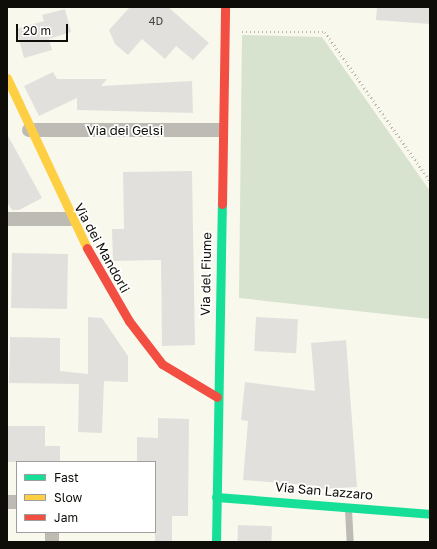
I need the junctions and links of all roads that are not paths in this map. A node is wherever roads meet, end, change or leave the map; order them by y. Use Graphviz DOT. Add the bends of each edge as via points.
graph roads {
  1 [pos="225,7"];
  2 [pos="7,78"];
  3 [pos="29,130"];
  4 [pos="221,130"];
  5 [pos="7,219"];
  6 [pos="71,219"];
  7 [pos="217,397"];
  8 [pos="216,496"];
  9 [pos="348,507"];
  10 [pos="430,514"];
  11 [pos="216,542"];
  12 [pos="350,542"];
  1 -- 4 [label="street, Via del Fiume"];
  2 -- 3 [label="street, Via dei Mandorli"];
  3 -- 4 [label="street, Via dei Gelsi"];
  3 -- 6 [label="street, Via dei Mandorli"];
  4 -- 7 [label="street, Via del Fiume"];
  5 -- 6 [label="street"];
  6 -- 7 [label="street, Via dei Mandorli" via="129,321 162,364"];
  7 -- 8 [label="street, Via del Fiume"];
  8 -- 9 [label="street, Via San Lazzaro"];
  8 -- 11 [label="street, Via del Fiume"];
  9 -- 10 [label="street, Via San Lazzaro"];
  9 -- 12 [label="lane"];
}
